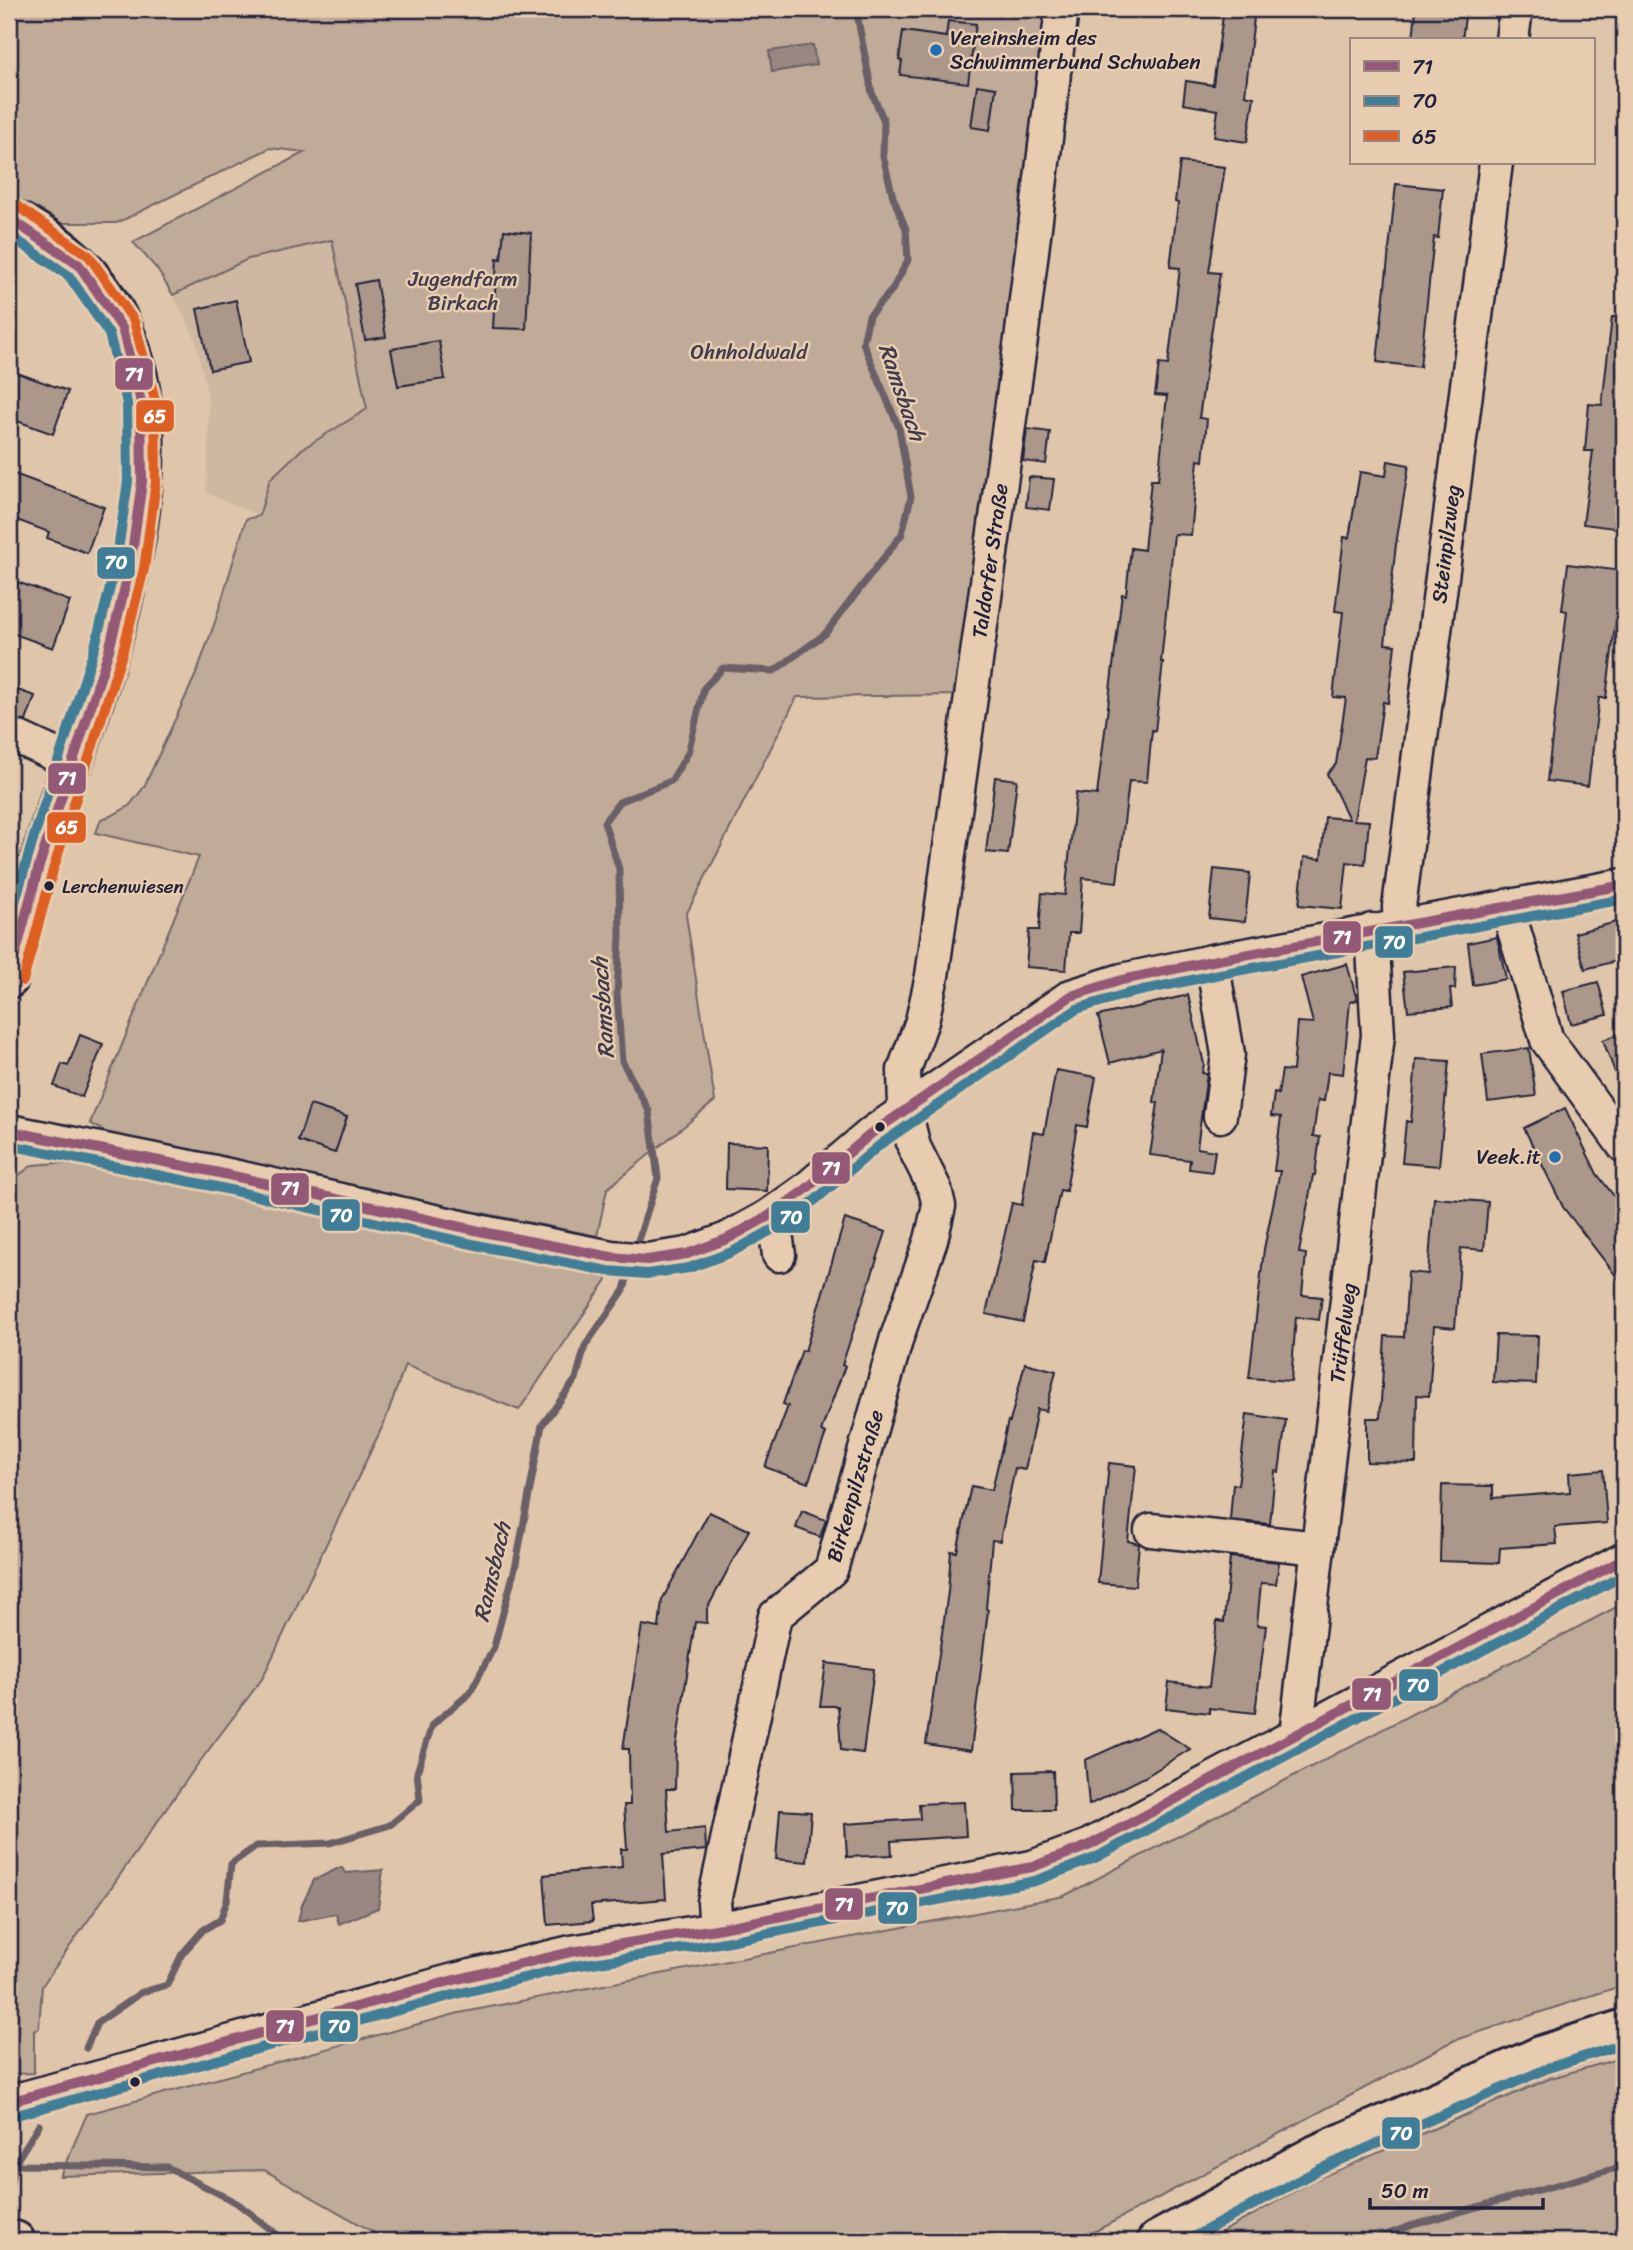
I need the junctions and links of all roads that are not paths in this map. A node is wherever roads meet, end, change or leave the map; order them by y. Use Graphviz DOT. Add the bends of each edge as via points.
graph roads {
  1 [pos="1062,9"];
  2 [pos="1516,9"];
  3 [pos="1512,38"];
  4 [pos="1496,164"];
  5 [pos="9,218"];
  6 [pos="19,738"];
  7 [pos="73,763"];
  8 [pos="1624,885"];
  9 [pos="1510,905"];
  10 [pos="1386,928"];
  11 [pos="1212,961"];
  12 [pos="9,978"];
  13 [pos="905,1110"];
  14 [pos="1220,1116"];
  15 [pos="9,1131"];
  16 [pos="1624,1146"];
  17 [pos="767,1217"];
  18 [pos="779,1255"];
  19 [pos="1151,1530"];
  20 [pos="1318,1548"];
  21 [pos="1624,1559"];
  22 [pos="1296,1735"];
  23 [pos="716,1929"];
  24 [pos="1624,2029"];
  25 [pos="9,2102"];
  26 [pos="9,2241"];
  27 [pos="15,2241"];
  28 [pos="1157,2241"];
  1 -- 13 [label="street, Taldorfer Straße" via="932,976 904,1070"];
  2 -- 3 [label="street"];
  4 -- 10 [label="street, Steinpilzweg" via="1399,906"];
  5 -- 7 [label="main road" via="70,257 111,306 137,370 142,413 141,505 133,559"];
  6 -- 7 [label="street"];
  7 -- 12 [label="main road"];
  8 -- 9 [label="street"];
  9 -- 10 [label="street"];
  9 -- 16 [label="street" via="1547,1040"];
  10 -- 11 [label="street"];
  10 -- 20 [label="street, Trüffelweg" via="1378,1035"];
  11 -- 13 [label="street" via="1071,996"];
  11 -- 14 [label="street" via="1228,1054"];
  13 -- 17 [label="street"];
  13 -- 23 [label="street, Birkenpilzstraße" via="914,1147 939,1206 831,1570 775,1616 715,1902"];
  15 -- 17 [label="street" via="611,1258 687,1254"];
  17 -- 18 [label="street"];
  19 -- 20 [label="street"];
  20 -- 22 [label="street, Trüffelweg"];
  21 -- 22 [label="street"];
  22 -- 23 [label="street" via="1088,1846 1031,1867"];
  23 -- 25 [label="street" via="571,1952 454,1980"];
  24 -- 28 [label="main road" via="1543,2055 1316,2155"];
  26 -- 27 [label="main road"];
}
